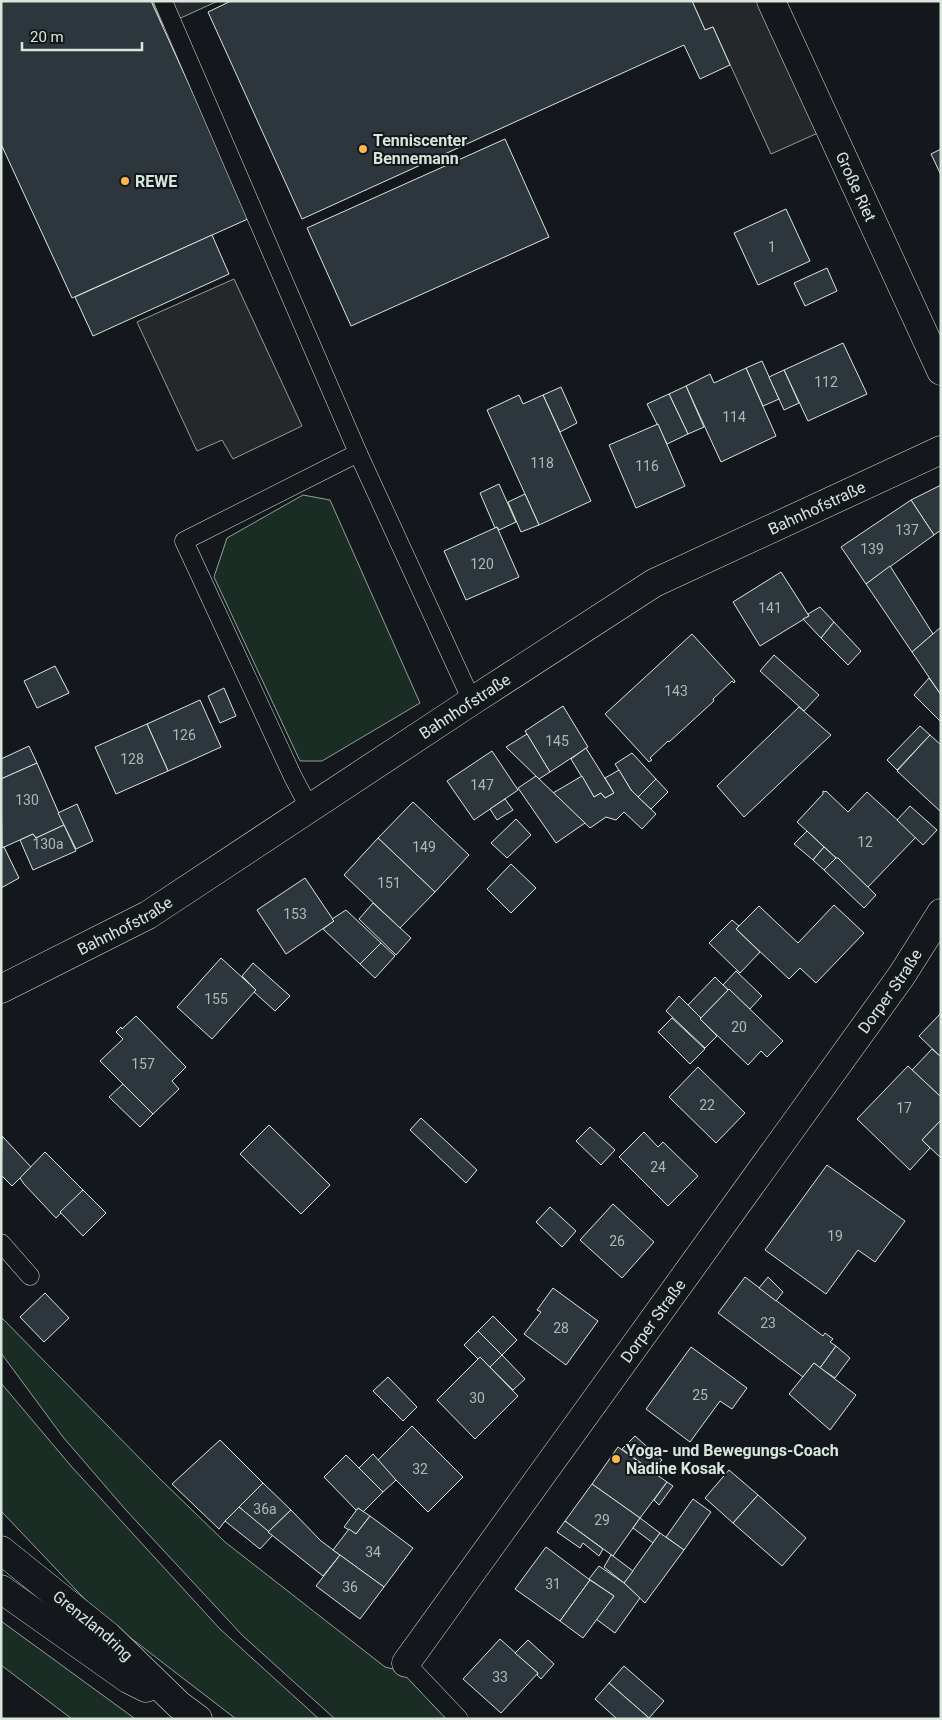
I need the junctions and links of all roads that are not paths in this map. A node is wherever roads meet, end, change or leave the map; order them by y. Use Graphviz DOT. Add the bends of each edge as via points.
graph roads {
  1 [pos="163,1"];
  2 [pos="771,1"];
  3 [pos="941,371"];
  4 [pos="941,450"];
  5 [pos="358,453"];
  6 [pos="472,701"];
  7 [pos="310,809"];
  8 [pos="941,913"];
  9 [pos="1,989"];
  10 [pos="1,1243"];
  11 [pos="30,1276"];
  12 [pos="1,1538"];
  13 [pos="1,1550"];
  14 [pos="33,1576"];
  15 [pos="1,1589"];
  16 [pos="406,1663"];
  17 [pos="188,1712"];
  18 [pos="459,1719"];
  1 -- 5 [label="lane"];
  2 -- 3 [label="street, Große Riet"];
  4 -- 6 [label="street, Bahnhofstraße" via="654,583"];
  5 -- 6 [label="lane"];
  5 -- 7 [label="lane" via="184,541"];
  6 -- 7 [label="street, Bahnhofstraße"];
  7 -- 9 [label="street, Bahnhofstraße" via="148,915"];
  8 -- 16 [label="street, Dorper Straße" via="902,975"];
  10 -- 11 [label="lane"];
  12 -- 14 [label="street"];
  13 -- 14 [label="street, Grenzlandring"];
  14 -- 17 [label="street, Grenzlandring" via="108,1636"];
  15 -- 17 [label="street, Grenzlandring" via="128,1679"];
  16 -- 18 [label="lane, Dorper Straße"];
}
